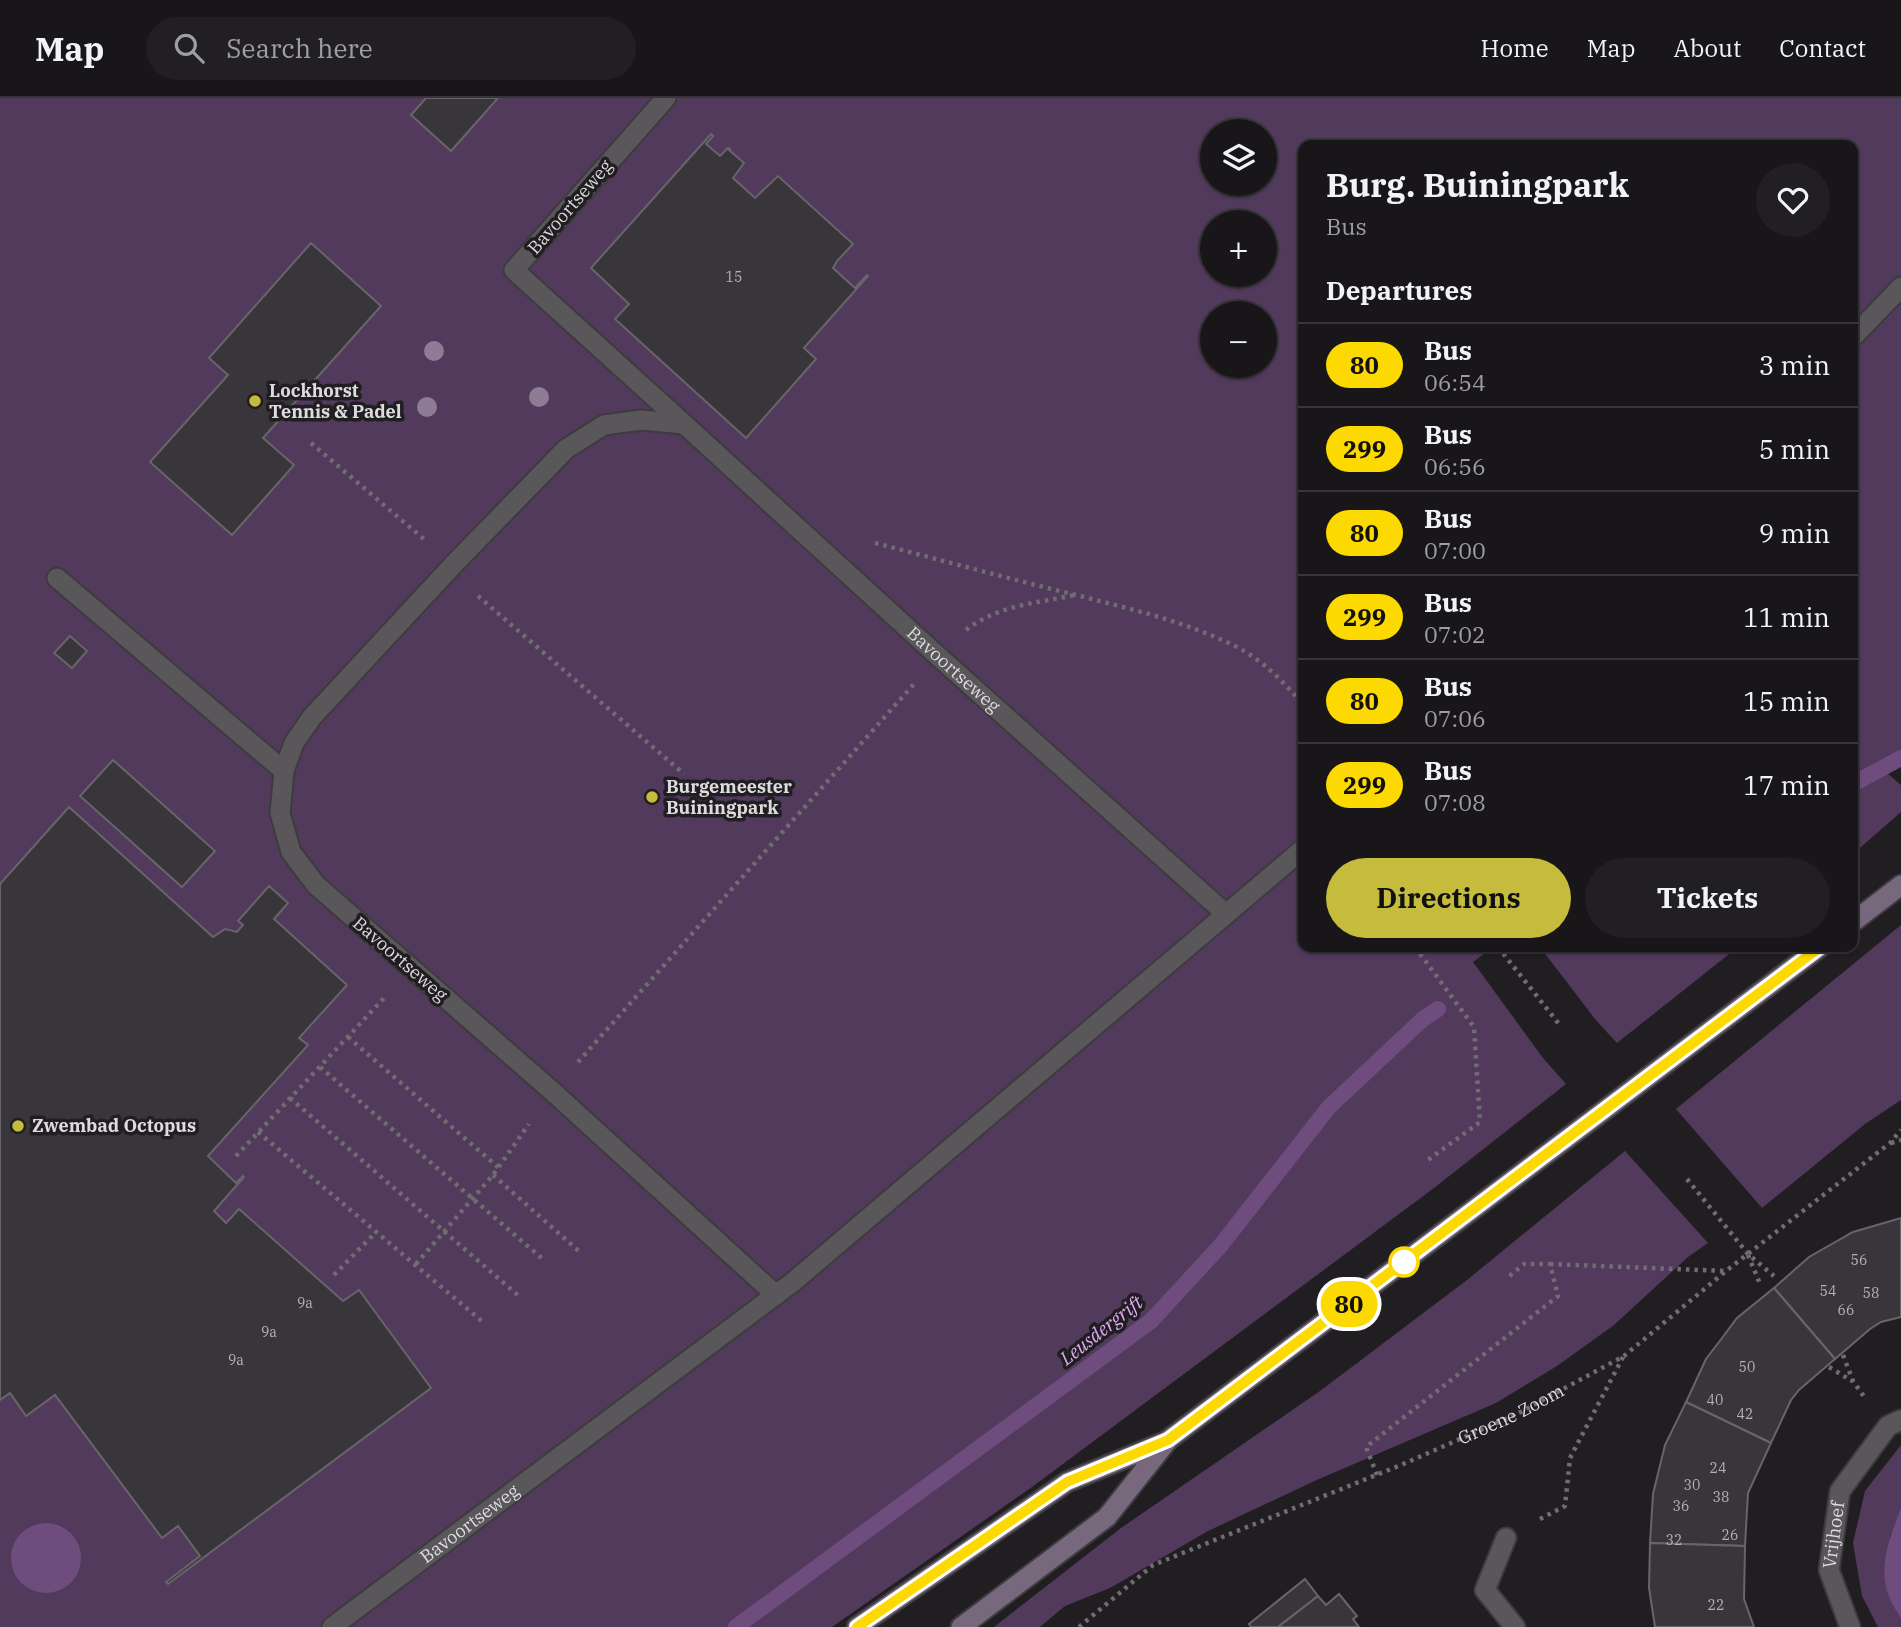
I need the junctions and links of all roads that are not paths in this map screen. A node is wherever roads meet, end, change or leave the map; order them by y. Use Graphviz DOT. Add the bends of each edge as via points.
graph roads {
  1 [pos="666,98"];
  2 [pos="1901,286"];
  3 [pos="1858,332"];
  4 [pos="684,424"];
  5 [pos="57,578"];
  6 [pos="284,771"];
  7 [pos="1298,853"];
  8 [pos="1901,885"];
  9 [pos="1226,914"];
  10 [pos="1858,918"];
  11 [pos="1813,952"];
  12 [pos="776,1295"];
  13 [pos="1901,1420"];
  14 [pos="1168,1440"];
  15 [pos="1506,1538"];
  16 [pos="332,1627"];
  17 [pos="857,1627"];
  18 [pos="961,1627"];
  19 [pos="1515,1627"];
  20 [pos="1850,1627"];
  1 -- 4 [label="street, Bavoortseweg" via="514,270"];
  2 -- 3 [label="street"];
  4 -- 6 [label="street, Bavoortseweg" via="641,420 604,425 566,449 312,717 294,743"];
  4 -- 9 [label="street, Bavoortseweg"];
  5 -- 6 [label="street"];
  6 -- 12 [label="street, Bavoortseweg" via="281,813 291,852 316,885"];
  7 -- 9 [label="street, Bavoortseweg"];
  8 -- 10 [label="main road"];
  9 -- 12 [label="street, Bavoortseweg"];
  11 -- 14 [label="main road"];
  12 -- 16 [label="street, Bavoortseweg"];
  13 -- 20 [label="street, Vrijhoef" via="1888,1426 1840,1491 1829,1570"];
  14 -- 17 [label="main road" via="1067,1482"];
  14 -- 18 [label="main road" via="1107,1517"];
  15 -- 19 [label="street" via="1485,1590"];
}
